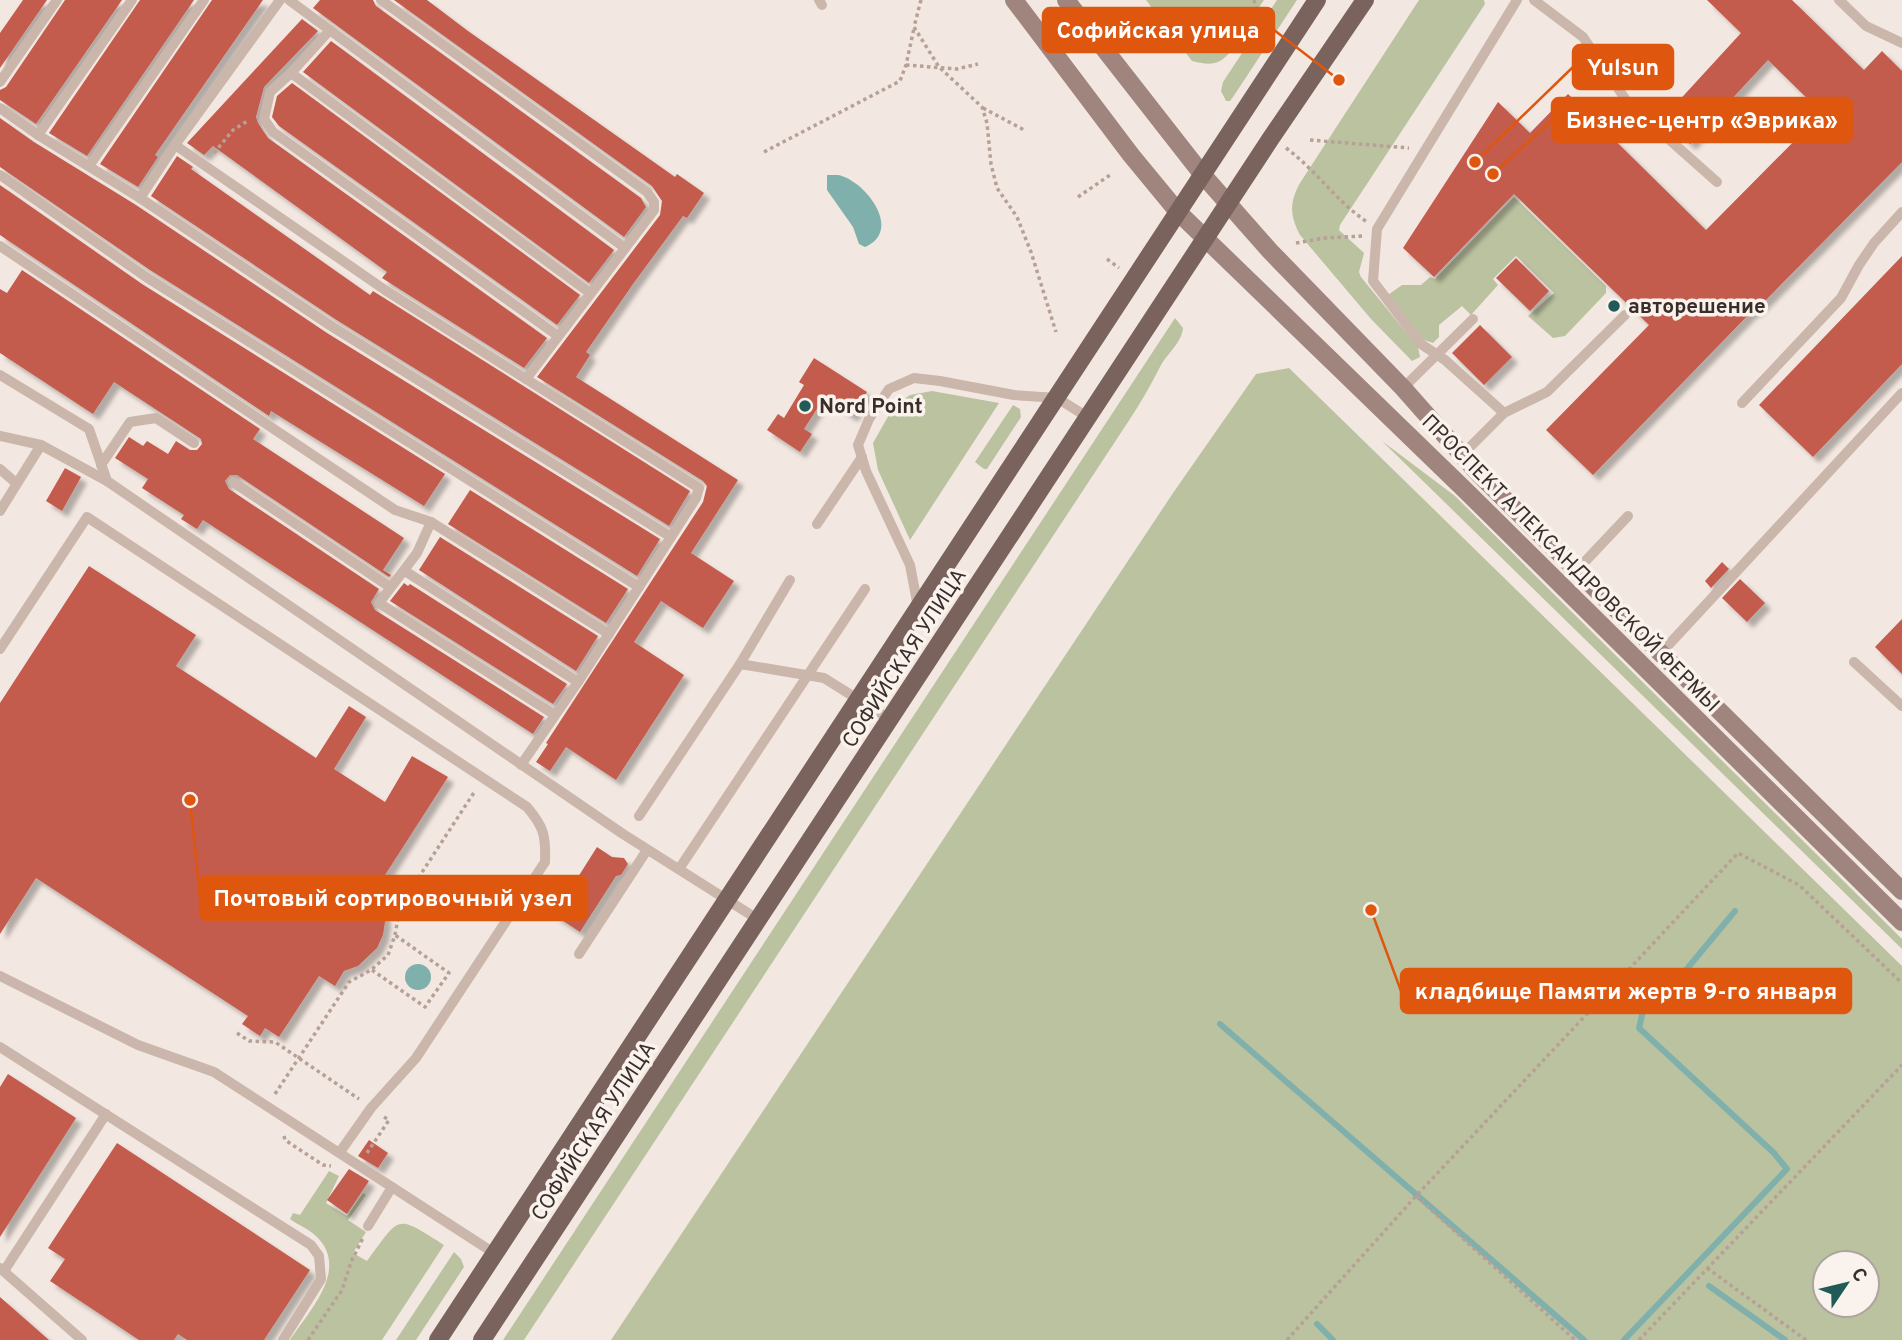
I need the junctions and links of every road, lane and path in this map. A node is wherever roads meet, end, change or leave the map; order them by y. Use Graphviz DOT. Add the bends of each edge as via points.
graph roads {
  1 [pos="57,0"];
  2 [pos="132,0"];
  3 [pos="204,0"];
  4 [pos="280,0"];
  5 [pos="289,0"];
  6 [pos="381,0"];
  7 [pos="921,0"];
  8 [pos="1014,0"];
  9 [pos="1066,0"];
  10 [pos="1254,0"];
  11 [pos="1317,0"];
  12 [pos="1365,0"];
  13 [pos="1517,0"];
  14 [pos="1534,0"];
  15 [pos="1839,0"];
  16 [pos="1259,18"];
  17 [pos="914,27"];
  18 [pos="330,30"];
  19 [pos="1902,43"];
  20 [pos="978,64"];
  21 [pos="906,65"];
  22 [pos="939,67"];
  23 [pos="292,73"];
  24 [pos="0,82"];
  25 [pos="0,107"];
  26 [pos="982,107"];
  27 [pos="264,119"];
  28 [pos="1027,131"];
  29 [pos="38,135"];
  30 [pos="1310,140"];
  31 [pos="175,145"];
  32 [pos="1286,148"];
  33 [pos="1426,149"];
  34 [pos="764,152"];
  35 [pos="203,165"];
  36 [pos="89,166"];
  37 [pos="1202,174"];
  38 [pos="0,175"];
  39 [pos="1110,175"];
  40 [pos="1717,183"];
  41 [pos="1078,197"];
  42 [pos="140,198"];
  43 [pos="1228,205"];
  44 [pos="1178,212"];
  45 [pos="1902,212"];
  46 [pos="1377,232"];
  47 [pos="1206,239"];
  48 [pos="1296,243"];
  49 [pos="0,246"];
  50 [pos="625,248"];
  51 [pos="1107,259"];
  52 [pos="1120,268"];
  53 [pos="590,293"];
  54 [pos="1625,315"];
  55 [pos="1473,319"];
  56 [pos="1056,332"];
  57 [pos="558,336"];
  58 [pos="1436,355"];
  59 [pos="0,374"];
  60 [pos="526,379"];
  61 [pos="1403,388"];
  62 [pos="1902,393"];
  63 [pos="1057,398"];
  64 [pos="1742,402"];
  65 [pos="1504,413"];
  66 [pos="1088,418"];
  67 [pos="0,436"];
  68 [pos="194,443"];
  69 [pos="41,445"];
  70 [pos="1462,455"];
  71 [pos="862,457"];
  72 [pos="101,465"];
  73 [pos="0,469"];
  74 [pos="107,481"];
  75 [pos="233,482"];
  76 [pos="16,483"];
  77 [pos="0,511"];
  78 [pos="1628,516"];
  79 [pos="431,522"];
  80 [pos="817,524"];
  81 [pos="671,537"];
  82 [pos="1577,570"];
  83 [pos="405,571"];
  84 [pos="790,580"];
  85 [pos="390,587"];
  86 [pos="639,587"];
  87 [pos="865,589"];
  88 [pos="919,609"];
  89 [pos="608,634"];
  90 [pos="0,649"];
  91 [pos="1661,653"];
  92 [pos="1854,662"];
  93 [pos="740,664"];
  94 [pos="807,676"];
  95 [pos="578,682"];
  96 [pos="859,699"];
  97 [pos="1902,706"];
  98 [pos="555,715"];
  99 [pos="891,720"];
  100 [pos="521,765"];
  101 [pos="483,779"];
  102 [pos="639,816"];
  103 [pos="647,850"];
  104 [pos="679,869"];
  105 [pos="1902,891"];
  106 [pos="726,898"];
  107 [pos="760,920"];
  108 [pos="1902,922"];
  109 [pos="396,935"];
  110 [pos="579,954"];
  111 [pos="372,970"];
  112 [pos="0,976"];
  113 [pos="1902,983"];
  114 [pos="237,1034"];
  115 [pos="0,1046"];
  116 [pos="298,1058"];
  117 [pos="1902,1065"];
  118 [pos="371,1108"];
  119 [pos="279,1112"];
  120 [pos="106,1114"];
  121 [pos="340,1152"];
  122 [pos="359,1165"];
  123 [pos="332,1167"];
  124 [pos="393,1187"];
  125 [pos="1416,1196"];
  126 [pos="368,1226"];
  127 [pos="494,1253"];
  128 [pos="1707,1268"];
  129 [pos="2,1270"];
  130 [pos="82,1340"];
  131 [pos="283,1340"];
  132 [pos="308,1340"];
  133 [pos="438,1340"];
  134 [pos="482,1340"];
  135 [pos="1287,1340"];
  136 [pos="1575,1340"];
  137 [pos="1639,1340"];
  138 [pos="1806,1340"];
  1 -- 24 [label="lane"];
  2 -- 29 [label="lane"];
  3 -- 36 [label="lane"];
  4 -- 31 [label="lane"];
  5 -- 18 [label="lane"];
  6 -- 50 [label="lane" via="647,192 654,210"];
  7 -- 17 [label="path"];
  8 -- 44 [label="main road, ПРОСПЕКТ АЛЕКСАНДРОВСКОЙ ФЕРМЫ"];
  9 -- 37 [label="main road, ПРОСПЕКТ АЛЕКСАНДРОВСКОЙ ФЕРМЫ"];
  10 -- 16 [label="path"];
  11 -- 37 [label="main road, СОФИЙСКАЯ УЛИЦА"];
  12 -- 43 [label="main road, СОФИЙСКАЯ УЛИЦА"];
  13 -- 33 [label="lane"];
  14 -- 40 [label="lane" via="1583,37 1628,103"];
  15 -- 19 [label="lane" via="1866,26"];
  17 -- 21 [label="path"];
  17 -- 22 [label="path"];
  18 -- 23 [label="lane"];
  18 -- 50 [label="lane"];
  20 -- 22 [label="path"];
  21 -- 22 [label="path"];
  21 -- 34 [label="path" via="900,81"];
  22 -- 26 [label="path"];
  23 -- 27 [label="lane" via="270,92"];
  23 -- 53 [label="lane"];
  25 -- 29 [label="lane"];
  26 -- 28 [label="path"];
  26 -- 56 [label="path" via="997,188 1017,217"];
  27 -- 35 [label="path" via="246,120"];
  27 -- 57 [label="lane" via="273,132"];
  29 -- 36 [label="lane"];
  30 -- 33 [label="path"];
  31 -- 35 [label="lane"];
  31 -- 42 [label="lane"];
  32 -- 46 [label="path"];
  33 -- 46 [label="lane"];
  35 -- 60 [label="lane" via="385,290"];
  36 -- 42 [label="lane"];
  37 -- 43 [label="main road, ПРОСПЕКТ АЛЕКСАНДРОВСКОЙ ФЕРМЫ"];
  37 -- 44 [label="main road, СОФИЙСКАЯ УЛИЦА"];
  38 -- 86 [label="lane" via="146,276"];
  39 -- 41 [label="path"];
  42 -- 81 [label="lane" via="331,326"];
  43 -- 47 [label="main road, СОФИЙСКАЯ УЛИЦА"];
  43 -- 61 [label="main road, ПРОСПЕКТ АЛЕКСАНДРОВСКОЙ ФЕРМЫ"];
  44 -- 47 [label="main road, ПРОСПЕКТ АЛЕКСАНДРОВСКОЙ ФЕРМЫ"];
  44 -- 63 [label="main road, СОФИЙСКАЯ УЛИЦА"];
  45 -- 64 [label="lane" via="1874,243 1841,298"];
  46 -- 48 [label="path"];
  46 -- 58 [label="lane" via="1373,281 1421,344"];
  47 -- 66 [label="main road, СОФИЙСКАЯ УЛИЦА"];
  47 -- 108 [label="main road, ПРОСПЕКТ АЛЕКСАНДРОВСКОЙ ФЕРМЫ"];
  49 -- 79 [label="lane" via="395,510"];
  50 -- 53 [label="lane"];
  51 -- 52 [label="path"];
  53 -- 57 [label="lane"];
  54 -- 65 [label="lane" via="1548,391"];
  55 -- 58 [label="lane"];
  57 -- 60 [label="lane"];
  58 -- 61 [label="lane"];
  58 -- 65 [label="lane"];
  59 -- 72 [label="lane" via="89,429"];
  60 -- 81 [label="lane" via="699,488"];
  61 -- 70 [label="main road, ПРОСПЕКТ АЛЕКСАНДРОВСКОЙ ФЕРМЫ"];
  62 -- 91 [label="lane"];
  63 -- 66 [label="lane"];
  63 -- 71 [label="lane" via="914,378 889,389 869,419 858,445"];
  63 -- 88 [label="main road, СОФИЙСКАЯ УЛИЦА"];
  65 -- 70 [label="lane"];
  66 -- 99 [label="main road, СОФИЙСКАЯ УЛИЦА"];
  67 -- 69 [label="lane"];
  68 -- 72 [label="lane" via="156,418 130,422"];
  69 -- 74 [label="lane"];
  69 -- 76 [label="lane"];
  70 -- 82 [label="main road, ПРОСПЕКТ АЛЕКСАНДРОВСКОЙ ФЕРМЫ"];
  71 -- 80 [label="lane"];
  71 -- 88 [label="lane" via="910,565"];
  72 -- 74 [label="lane"];
  73 -- 76 [label="lane"];
  74 -- 100 [label="lane"];
  75 -- 85 [label="lane"];
  76 -- 77 [label="lane"];
  78 -- 82 [label="lane"];
  79 -- 83 [label="lane"];
  79 -- 89 [label="lane"];
  81 -- 86 [label="lane"];
  82 -- 91 [label="main road, ПРОСПЕКТ АЛЕКСАНДРОВСКОЙ ФЕРМЫ"];
  83 -- 85 [label="lane"];
  83 -- 95 [label="lane"];
  84 -- 93 [label="lane"];
  85 -- 98 [label="lane" via="379,603"];
  86 -- 89 [label="lane"];
  87 -- 94 [label="lane"];
  88 -- 96 [label="main road, СОФИЙСКАЯ УЛИЦА"];
  89 -- 95 [label="lane"];
  90 -- 101 [label="lane" via="87,517"];
  91 -- 105 [label="main road, ПРОСПЕКТ АЛЕКСАНДРОВСКОЙ ФЕРМЫ"];
  92 -- 97 [label="lane"];
  93 -- 94 [label="lane"];
  93 -- 102 [label="lane"];
  94 -- 96 [label="lane" via="824,678"];
  94 -- 104 [label="lane"];
  95 -- 98 [label="lane"];
  96 -- 99 [label="lane"];
  96 -- 106 [label="main road, СОФИЙСКАЯ УЛИЦА"];
  98 -- 100 [label="lane"];
  99 -- 107 [label="main road, СОФИЙСКАЯ УЛИЦА"];
  100 -- 103 [label="lane"];
  101 -- 109 [label="path" via="400,906"];
  101 -- 118 [label="lane" via="527,807 541,823 545,862 416,1058"];
  103 -- 104 [label="lane"];
  103 -- 110 [label="lane"];
  104 -- 106 [label="lane"];
  106 -- 107 [label="lane"];
  106 -- 127 [label="main road, СОФИЙСКАЯ УЛИЦА"];
  107 -- 134 [label="main road, СОФИЙСКАЯ УЛИЦА"];
  109 -- 111 [label="path" via="388,955"];
  109 -- 111 [label="path" via="449,973 425,1007"];
  111 -- 116 [label="path" via="349,982"];
  112 -- 119 [label="lane" via="138,1045 214,1072"];
  113 -- 125 [label="path" via="1799,885 1738,853"];
  114 -- 116 [label="path" via="249,1041 275,1042"];
  115 -- 120 [label="lane"];
  116 -- 118 [label="path"];
  116 -- 119 [label="path" via="275,1093"];
  117 -- 128 [label="path"];
  118 -- 121 [label="lane"];
  118 -- 122 [label="path" via="389,1120"];
  119 -- 121 [label="lane"];
  119 -- 123 [label="path" via="285,1140"];
  120 -- 129 [label="lane"];
  120 -- 131 [label="lane" via="311,1245 319,1256 321,1279"];
  121 -- 122 [label="lane"];
  122 -- 124 [label="lane"];
  124 -- 126 [label="lane"];
  124 -- 127 [label="lane"];
  125 -- 135 [label="path"];
  125 -- 136 [label="path"];
  126 -- 132 [label="path" via="342,1290"];
  127 -- 133 [label="main road, СОФИЙСКАЯ УЛИЦА"];
  128 -- 137 [label="path"];
  128 -- 138 [label="path"];
  129 -- 130 [label="lane"];
}
